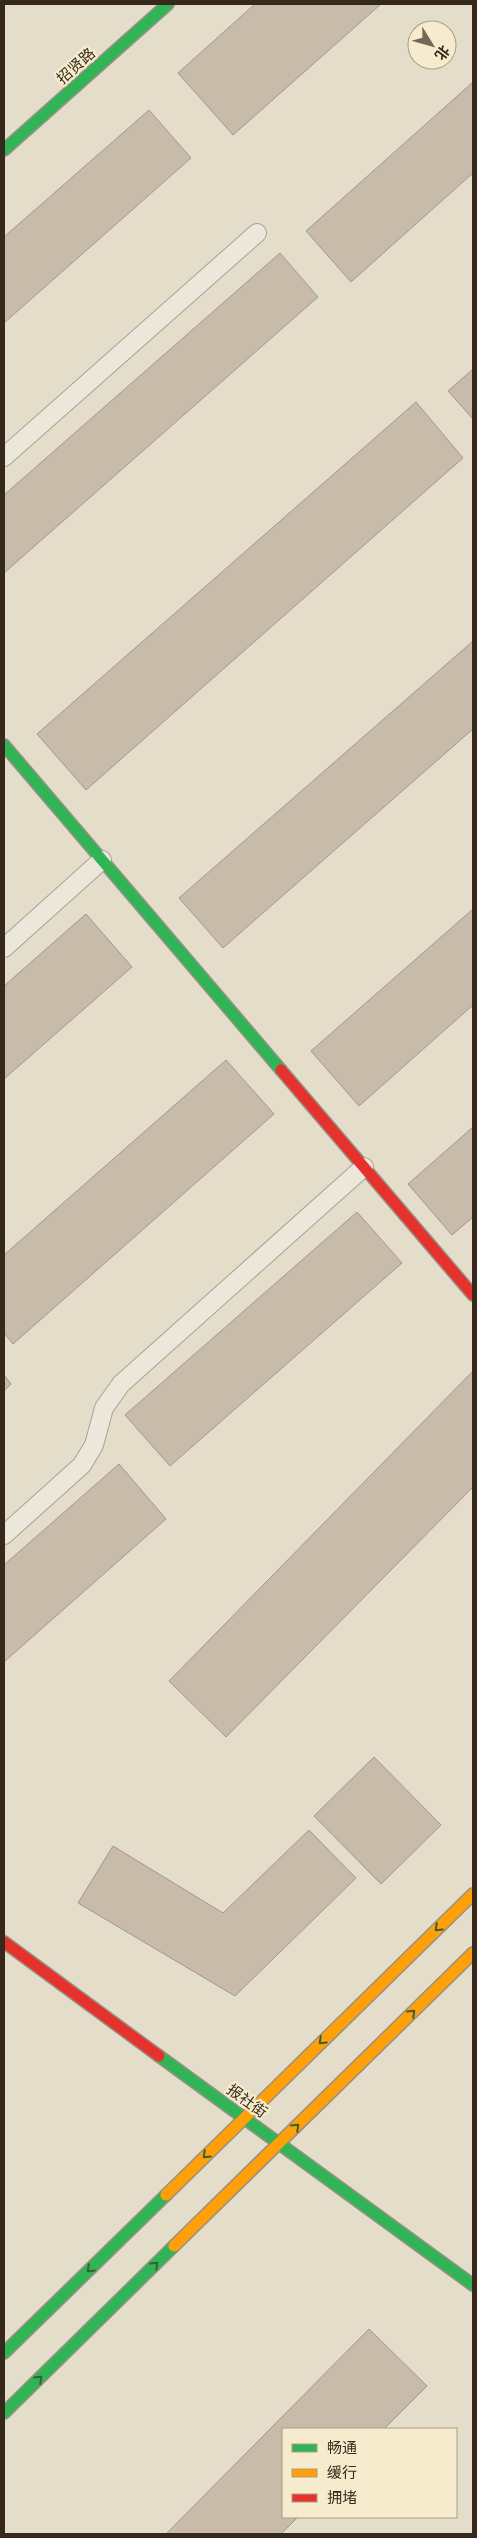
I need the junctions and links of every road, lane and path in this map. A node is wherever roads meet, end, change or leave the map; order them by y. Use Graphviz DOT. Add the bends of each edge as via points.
graph roads {
  1 [pos="168,4"];
  2 [pos="4,150"];
  3 [pos="257,233"];
  4 [pos="4,457"];
  5 [pos="4,745"];
  6 [pos="102,860"];
  7 [pos="4,948"];
  8 [pos="364,1166"];
  9 [pos="473,1295"];
  10 [pos="4,1535"];
  11 [pos="473,1894"];
  12 [pos="4,1942"];
  13 [pos="473,1953"];
  14 [pos="244,2118"];
  15 [pos="279,2143"];
  16 [pos="473,2284"];
  17 [pos="4,2353"];
  18 [pos="4,2413"];
  1 -- 2 [label="street, 招贤路"];
  3 -- 4 [label="lane"];
  5 -- 6 [label="street"];
  6 -- 7 [label="lane"];
  6 -- 8 [label="street"];
  8 -- 9 [label="street"];
  8 -- 10 [label="lane" via="121,1384 104,1408 94,1445 82,1464"];
  11 -- 14 [label="street, one-way"];
  12 -- 14 [label="street, 报社街"];
  15 -- 13 [label="street, one-way"];
  14 -- 15 [label="street, 报社街"];
  14 -- 17 [label="street, one-way"];
  15 -- 16 [label="street, 报社街"];
  18 -- 15 [label="street, one-way"];
}
